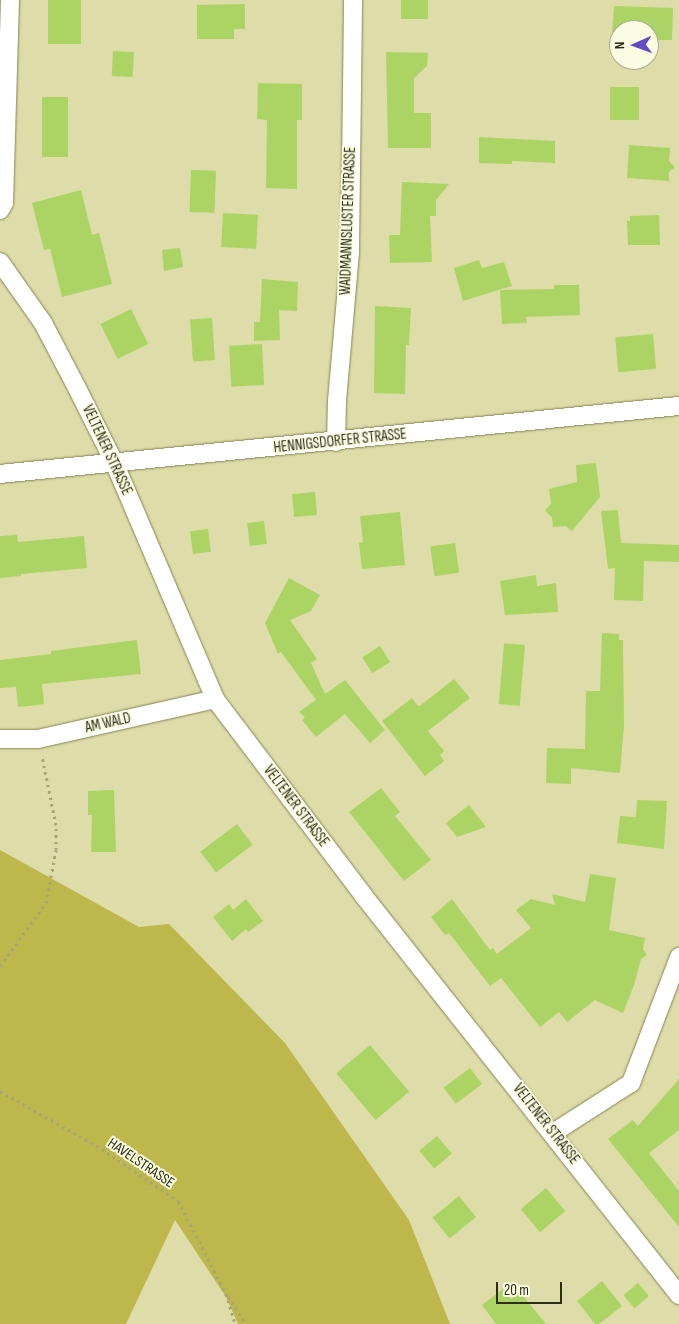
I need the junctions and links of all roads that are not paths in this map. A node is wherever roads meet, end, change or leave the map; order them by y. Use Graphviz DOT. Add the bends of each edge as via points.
graph roads {
  1 [pos="10,0"];
  2 [pos="353,0"];
  3 [pos="0,210"];
  4 [pos="0,262"];
  5 [pos="679,406"];
  6 [pos="336,442"];
  7 [pos="114,462"];
  8 [pos="0,474"];
  9 [pos="216,699"];
  10 [pos="0,739"];
  11 [pos="679,957"];
  12 [pos="553,1133"];
  13 [pos="679,1295"];
  1 -- 3 [label="street" via="4,203"];
  2 -- 6 [label="street, WAIDMANNSLUSTER STRASSE" via="350,250"];
  4 -- 7 [label="street, VELTENER STRASSE" via="43,323"];
  5 -- 6 [label="street, HENNIGSDORFER STRASSE"];
  6 -- 7 [label="street, HENNIGSDORFER STRASSE"];
  7 -- 8 [label="street, HENNIGSDORFER STRASSE"];
  7 -- 9 [label="street, VELTENER STRASSE"];
  9 -- 10 [label="street, AM WALD" via="38,739"];
  9 -- 12 [label="street, VELTENER STRASSE" via="363,895"];
  11 -- 12 [label="street" via="631,1083"];
  12 -- 13 [label="street, VELTENER STRASSE"];
}
